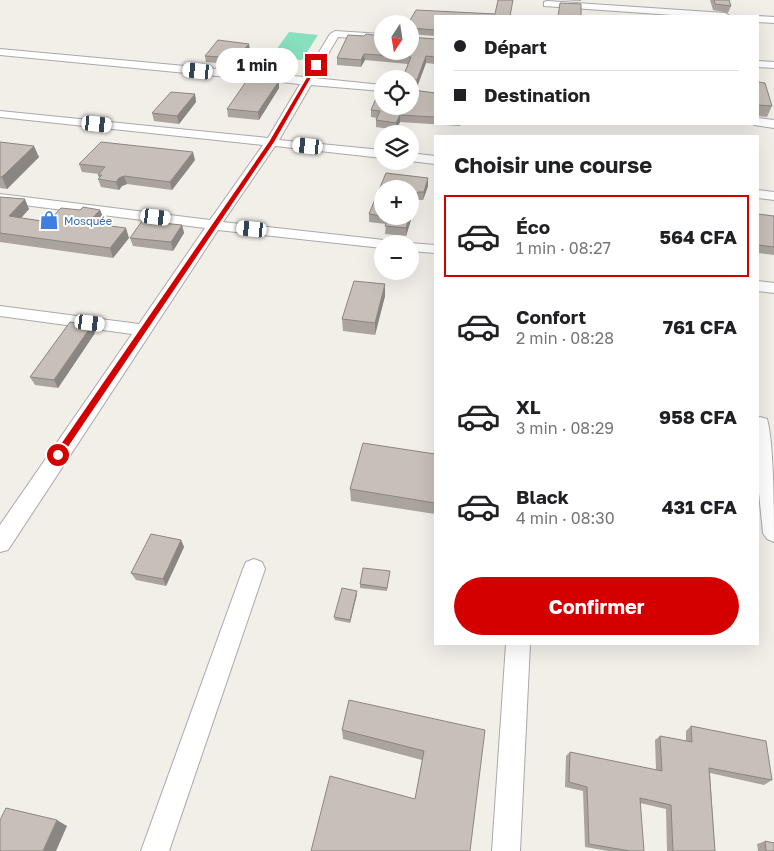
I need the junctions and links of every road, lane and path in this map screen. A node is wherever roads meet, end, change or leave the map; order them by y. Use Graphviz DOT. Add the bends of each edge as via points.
graph roads {
  1 [pos="547,4"];
  2 [pos="710,15"];
  3 [pos="759,18"];
  4 [pos="774,20"];
  5 [pos="374,36"];
  6 [pos="0,52"];
  7 [pos="759,64"];
  8 [pos="774,65"];
  9 [pos="306,81"];
  10 [pos="374,87"];
  11 [pos="0,114"];
  12 [pos="759,122"];
  13 [pos="774,124"];
  14 [pos="271,142"];
  15 [pos="374,153"];
  16 [pos="419,158"];
  17 [pos="434,160"];
  18 [pos="759,194"];
  19 [pos="774,196"];
  20 [pos="0,198"];
  21 [pos="214,224"];
  22 [pos="374,243"];
  23 [pos="419,248"];
  24 [pos="434,250"];
  25 [pos="759,286"];
  26 [pos="774,288"];
  27 [pos="0,311"];
  28 [pos="144,330"];
  29 [pos="764,425"];
  30 [pos="774,532"];
  31 [pos="0,543"];
  32 [pos="254,569"];
  33 [pos="518,645"];
  34 [pos="155,851"];
  35 [pos="506,851"];
  1 -- 2 [label="street"];
  3 -- 4 [label="street"];
  5 -- 9 [label="street" via="335,34"];
  6 -- 9 [label="street"];
  7 -- 8 [label="street"];
  9 -- 10 [label="street"];
  9 -- 14 [label="street"];
  11 -- 14 [label="street"];
  12 -- 13 [label="street"];
  14 -- 15 [label="street"];
  14 -- 21 [label="street"];
  16 -- 17 [label="street"];
  18 -- 19 [label="street"];
  20 -- 21 [label="street"];
  21 -- 22 [label="street"];
  21 -- 28 [label="street"];
  23 -- 24 [label="street"];
  25 -- 26 [label="street"];
  27 -- 28 [label="street"];
  28 -- 31 [label="street"];
  29 -- 30 [label="street"];
  32 -- 34 [label="street"];
  33 -- 35 [label="street"];
}
